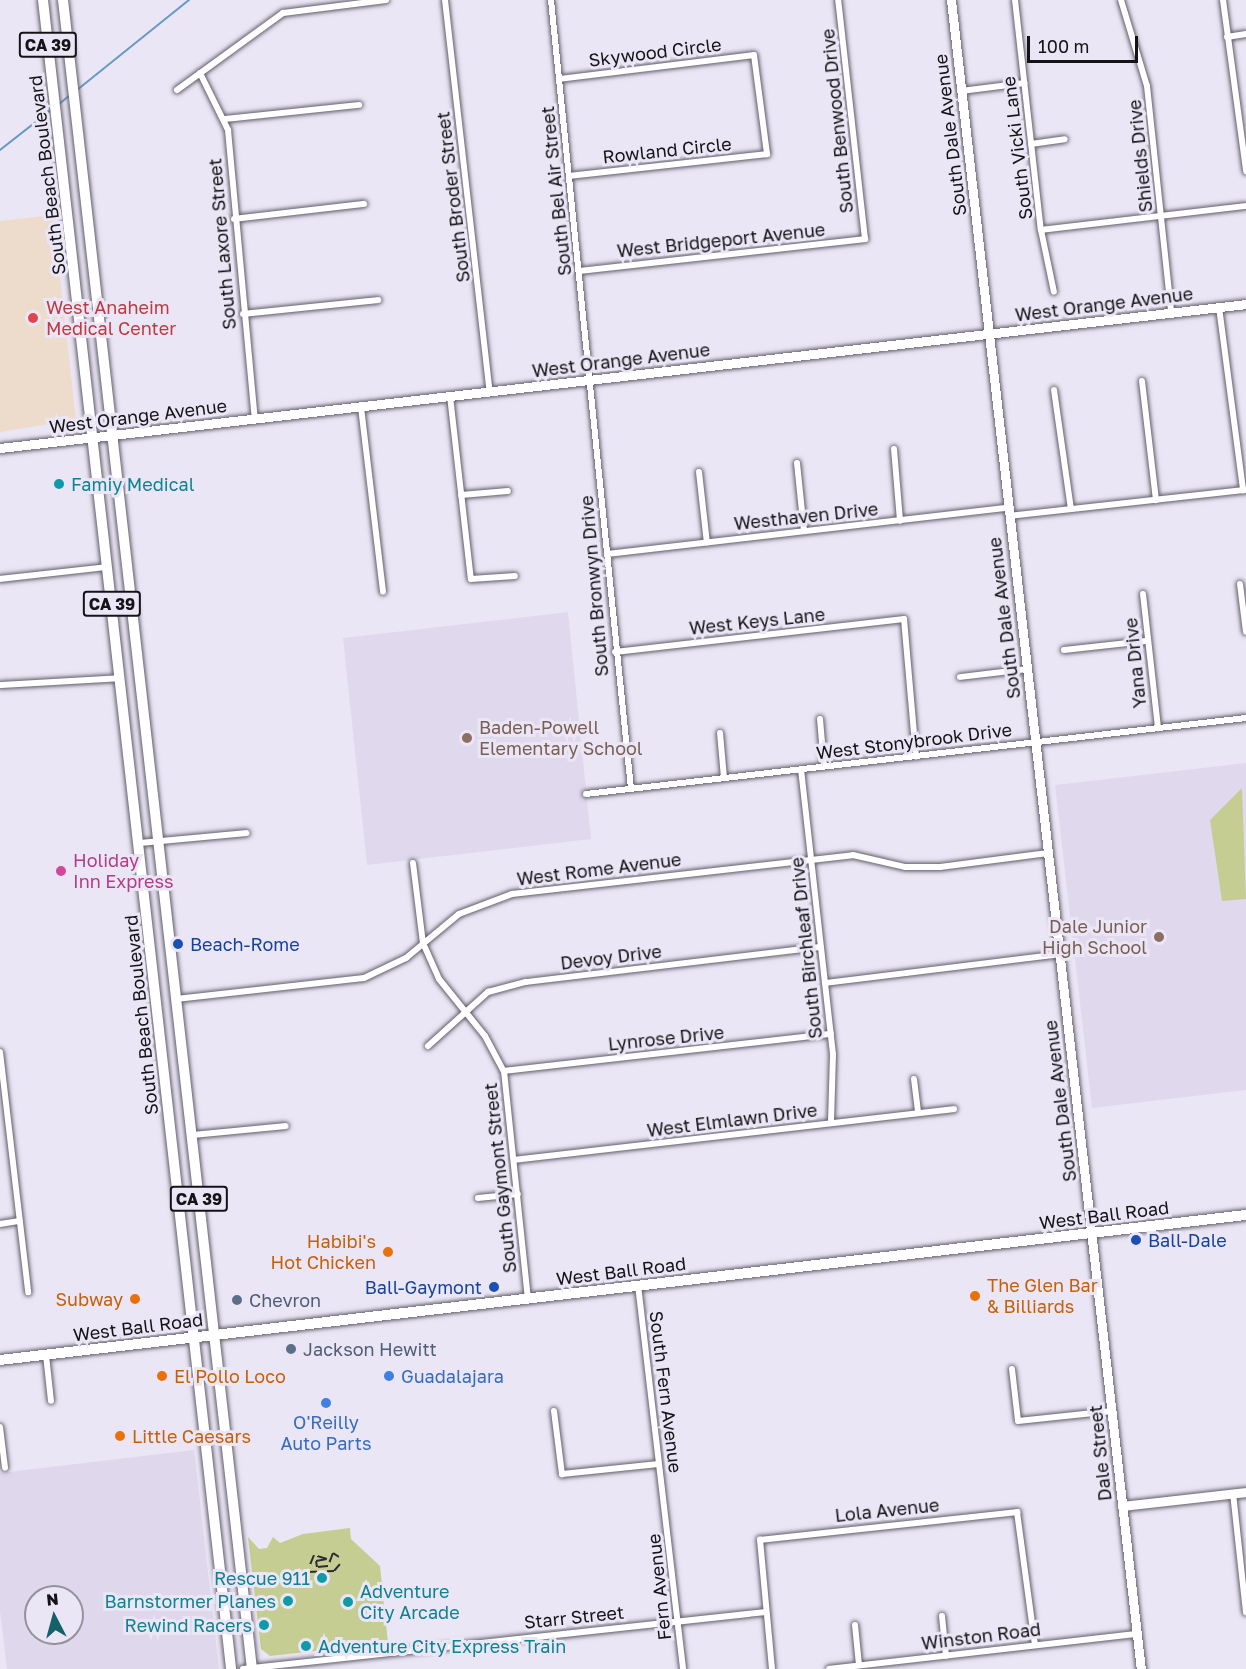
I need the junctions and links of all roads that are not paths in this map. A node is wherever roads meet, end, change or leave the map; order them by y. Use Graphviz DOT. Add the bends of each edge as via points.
graph roads {
  1 [pos="43,0"];
  2 [pos="63,0"];
  3 [pos="386,0"];
  4 [pos="445,0"];
  5 [pos="551,0"];
  6 [pos="838,0"];
  7 [pos="951,0"];
  8 [pos="1015,0"];
  9 [pos="1121,0"];
  10 [pos="1223,0"];
  11 [pos="1246,34"];
  12 [pos="1227,37"];
  13 [pos="200,73"];
  14 [pos="559,79"];
  15 [pos="1024,83"];
  16 [pos="177,90"];
  17 [pos="961,91"];
  18 [pos="359,105"];
  19 [pos="225,119"];
  20 [pos="1243,119"];
  21 [pos="1065,139"];
  22 [pos="1031,144"];
  23 [pos="767,154"];
  24 [pos="1246,171"];
  25 [pos="569,176"];
  26 [pos="364,204"];
  27 [pos="1246,206"];
  28 [pos="1162,216"];
  29 [pos="234,219"];
  30 [pos="1041,230"];
  31 [pos="866,239"];
  32 [pos="580,271"];
  33 [pos="1054,292"];
  34 [pos="378,300"];
  35 [pos="1246,304"];
  36 [pos="1219,307"];
  37 [pos="1171,312"];
  38 [pos="243,314"];
  39 [pos="988,334"];
  40 [pos="590,380"];
  41 [pos="1142,381"];
  42 [pos="1054,390"];
  43 [pos="490,392"];
  44 [pos="450,396"];
  45 [pos="361,406"];
  46 [pos="255,419"];
  47 [pos="114,435"];
  48 [pos="94,437"];
  49 [pos="0,448"];
  50 [pos="894,449"];
  51 [pos="797,463"];
  52 [pos="699,472"];
  53 [pos="1244,490"];
  54 [pos="508,491"];
  55 [pos="461,495"];
  56 [pos="1156,500"];
  57 [pos="1071,509"];
  58 [pos="1009,512"];
  59 [pos="900,521"];
  60 [pos="804,531"];
  61 [pos="706,543"];
  62 [pos="608,554"];
  63 [pos="108,567"];
  64 [pos="515,576"];
  65 [pos="0,579"];
  66 [pos="1240,584"];
  67 [pos="383,592"];
  68 [pos="1143,594"];
  69 [pos="1246,632"];
  70 [pos="1146,641"];
  71 [pos="1064,650"];
  72 [pos="615,652"];
  73 [pos="1027,669"];
  74 [pos="960,677"];
  75 [pos="121,678"];
  76 [pos="0,685"];
  77 [pos="1246,718"];
  78 [pos="820,719"];
  79 [pos="1158,728"];
  80 [pos="720,733"];
  81 [pos="1035,742"];
  82 [pos="916,756"];
  83 [pos="824,766"];
  84 [pos="801,769"];
  85 [pos="724,778"];
  86 [pos="631,789"];
  87 [pos="586,794"];
  88 [pos="247,833"];
  89 [pos="157,840"];
  90 [pos="140,843"];
  91 [pos="1048,853"];
  92 [pos="811,859"];
  93 [pos="414,863"];
  94 [pos="423,943"];
  95 [pos="819,947"];
  96 [pos="1059,954"];
  97 [pos="825,983"];
  98 [pos="176,999"];
  99 [pos="464,1008"];
  100 [pos="831,1034"];
  101 [pos="428,1046"];
  102 [pos="0,1052"];
  103 [pos="504,1071"];
  104 [pos="914,1079"];
  105 [pos="954,1109"];
  106 [pos="918,1113"];
  107 [pos="831,1123"];
  108 [pos="286,1126"];
  109 [pos="193,1135"];
  110 [pos="514,1160"];
  111 [pos="518,1194"];
  112 [pos="478,1198"];
  113 [pos="1246,1215"];
  114 [pos="20,1221"];
  115 [pos="0,1224"];
  116 [pos="1091,1233"];
  117 [pos="638,1285"];
  118 [pos="28,1292"];
  119 [pos="528,1298"];
  120 [pos="213,1335"];
  121 [pos="192,1338"];
  122 [pos="46,1355"];
  123 [pos="0,1360"];
  124 [pos="1012,1369"];
  125 [pos="51,1401"];
  126 [pos="554,1411"];
  127 [pos="1112,1411"];
  128 [pos="0,1427"];
  129 [pos="658,1464"];
  130 [pos="5,1468"];
  131 [pos="1246,1492"];
  132 [pos="1233,1493"];
  133 [pos="666,1502"];
  134 [pos="1122,1506"];
  135 [pos="766,1612"];
  136 [pos="1246,1612"];
  137 [pos="942,1616"];
  138 [pos="677,1621"];
  139 [pos="855,1625"];
  140 [pos="1137,1634"];
  141 [pos="1035,1645"];
  142 [pos="946,1656"];
  143 [pos="860,1665"];
  144 [pos="231,1669"];
  145 [pos="249,1669"];
  146 [pos="683,1669"];
  147 [pos="772,1669"];
  148 [pos="829,1669"];
  149 [pos="1141,1669"];
  1 -- 48 [label="main road, South Beach Boulevard / CA 39"];
  2 -- 47 [label="main road, South Beach Boulevard / CA 39"];
  3 -- 13 [label="street" via="283,13"];
  4 -- 43 [label="street, South Broder Street"];
  5 -- 14 [label="street, South Bel Air Street"];
  6 -- 31 [label="street, South Benwood Drive"];
  7 -- 17 [label="street, South Dale Avenue"];
  8 -- 15 [label="street, South Vicki Lane"];
  9 -- 28 [label="street, Shields Drive" via="1147,86"];
  10 -- 12 [label="street"];
  11 -- 12 [label="street"];
  12 -- 20 [label="street"];
  13 -- 16 [label="street"];
  13 -- 19 [label="street, South Laxore Street"];
  14 -- 23 [label="street, Skywood Circle" via="754,55"];
  14 -- 25 [label="street, South Bel Air Street"];
  15 -- 17 [label="street"];
  15 -- 22 [label="street, South Vicki Lane"];
  17 -- 39 [label="street, South Dale Avenue"];
  18 -- 19 [label="street"];
  19 -- 29 [label="street, South Laxore Street"];
  20 -- 24 [label="street"];
  21 -- 22 [label="street"];
  22 -- 30 [label="street, South Vicki Lane"];
  23 -- 25 [label="street, Rowland Circle"];
  25 -- 32 [label="street, South Bel Air Street"];
  26 -- 29 [label="street"];
  27 -- 28 [label="street"];
  28 -- 30 [label="street"];
  28 -- 37 [label="street, Shields Drive"];
  29 -- 38 [label="street, South Laxore Street"];
  30 -- 33 [label="street, South Vicki Lane"];
  31 -- 32 [label="street, West Bridgeport Avenue"];
  32 -- 40 [label="street, South Bel Air Street"];
  34 -- 38 [label="street"];
  35 -- 36 [label="street, West Orange Avenue"];
  36 -- 37 [label="street, West Orange Avenue"];
  36 -- 53 [label="street"];
  37 -- 39 [label="street, West Orange Avenue"];
  38 -- 46 [label="street, South Laxore Street"];
  39 -- 40 [label="street, West Orange Avenue"];
  39 -- 58 [label="street, South Dale Avenue"];
  40 -- 43 [label="street, West Orange Avenue"];
  40 -- 62 [label="street, South Bronwyn Drive"];
  41 -- 56 [label="street"];
  42 -- 57 [label="street"];
  43 -- 44 [label="street, West Orange Avenue"];
  44 -- 45 [label="street, West Orange Avenue"];
  44 -- 55 [label="street"];
  45 -- 46 [label="street, West Orange Avenue"];
  45 -- 67 [label="street"];
  46 -- 47 [label="street, West Orange Avenue"];
  47 -- 48 [label="street, West Orange Avenue"];
  47 -- 89 [label="main road, South Beach Boulevard / CA 39"];
  48 -- 49 [label="street, West Orange Avenue"];
  48 -- 63 [label="main road, South Beach Boulevard / CA 39"];
  50 -- 59 [label="street"];
  51 -- 60 [label="street"];
  52 -- 61 [label="street"];
  53 -- 56 [label="street, Westhaven Drive"];
  54 -- 55 [label="street"];
  55 -- 64 [label="street" via="471,579"];
  56 -- 57 [label="street, Westhaven Drive"];
  57 -- 58 [label="street, Westhaven Drive"];
  58 -- 59 [label="street, Westhaven Drive"];
  58 -- 73 [label="street, South Dale Avenue"];
  59 -- 60 [label="street, Westhaven Drive"];
  60 -- 61 [label="street, Westhaven Drive"];
  61 -- 62 [label="street, Westhaven Drive"];
  62 -- 72 [label="street, South Bronwyn Drive"];
  63 -- 65 [label="street"];
  63 -- 75 [label="main road, South Beach Boulevard / CA 39"];
  66 -- 69 [label="street"];
  68 -- 70 [label="street, Yana Drive"];
  70 -- 71 [label="street"];
  70 -- 79 [label="street, Yana Drive"];
  72 -- 82 [label="street, West Keys Lane" via="904,619"];
  72 -- 86 [label="street, South Bronwyn Drive"];
  73 -- 74 [label="street"];
  73 -- 81 [label="street, South Dale Avenue"];
  75 -- 76 [label="street"];
  75 -- 90 [label="main road, South Beach Boulevard / CA 39"];
  77 -- 79 [label="street, West Stonybrook Drive"];
  78 -- 83 [label="street"];
  79 -- 81 [label="street, West Stonybrook Drive"];
  80 -- 85 [label="street"];
  81 -- 82 [label="street, West Stonybrook Drive"];
  81 -- 91 [label="street, South Dale Avenue"];
  82 -- 83 [label="street, West Stonybrook Drive"];
  83 -- 84 [label="street, West Stonybrook Drive"];
  84 -- 85 [label="street, West Stonybrook Drive"];
  84 -- 92 [label="street, South Birchleaf Drive"];
  85 -- 86 [label="street, West Stonybrook Drive"];
  86 -- 87 [label="street, West Stonybrook Drive"];
  88 -- 89 [label="street"];
  89 -- 90 [label="street"];
  89 -- 98 [label="main road, South Beach Boulevard / CA 39"];
  90 -- 121 [label="main road, South Beach Boulevard / CA 39"];
  91 -- 92 [label="street, West Rome Avenue" via="940,867 905,867 853,855"];
  91 -- 96 [label="street, South Dale Avenue"];
  92 -- 94 [label="street, West Rome Avenue" via="512,894 459,914"];
  92 -- 95 [label="street, South Birchleaf Drive"];
  93 -- 94 [label="street, South Gaymont Street"];
  94 -- 98 [label="street, West Rome Avenue" via="364,978"];
  94 -- 99 [label="street, South Gaymont Street" via="439,980"];
  95 -- 97 [label="street, South Birchleaf Drive"];
  95 -- 99 [label="street, Devoy Drive" via="526,982 488,992"];
  96 -- 97 [label="street"];
  96 -- 116 [label="street, South Dale Avenue"];
  97 -- 100 [label="street, South Birchleaf Drive"];
  98 -- 109 [label="main road, South Beach Boulevard / CA 39"];
  99 -- 101 [label="street, Devoy Drive"];
  99 -- 103 [label="street, South Gaymont Street"];
  100 -- 103 [label="street, Lynrose Drive"];
  100 -- 107 [label="street, South Birchleaf Drive"];
  102 -- 114 [label="street"];
  103 -- 110 [label="street, South Gaymont Street"];
  104 -- 106 [label="street"];
  105 -- 106 [label="street, West Elmlawn Drive"];
  106 -- 107 [label="street, West Elmlawn Drive"];
  107 -- 110 [label="street, West Elmlawn Drive"];
  108 -- 109 [label="street"];
  109 -- 120 [label="main road, South Beach Boulevard / CA 39"];
  110 -- 111 [label="street, South Gaymont Street"];
  111 -- 112 [label="street"];
  111 -- 119 [label="street, South Gaymont Street"];
  113 -- 116 [label="main road, West Ball Road"];
  114 -- 115 [label="street"];
  114 -- 118 [label="street"];
  116 -- 117 [label="main road, West Ball Road"];
  116 -- 127 [label="street, Dale Street"];
  117 -- 119 [label="main road, West Ball Road"];
  117 -- 129 [label="street, South Fern Avenue"];
  119 -- 120 [label="main road, West Ball Road"];
  120 -- 121 [label="main road, West Ball Road"];
  120 -- 145 [label="main road, South Beach Boulevard / CA 39"];
  121 -- 122 [label="main road, West Ball Road"];
  121 -- 144 [label="main road, South Beach Boulevard / CA 39"];
  122 -- 123 [label="main road, West Ball Road"];
  122 -- 125 [label="street"];
  124 -- 127 [label="street" via="1018,1421"];
  126 -- 129 [label="street" via="562,1474"];
  127 -- 134 [label="street, Dale Street"];
  128 -- 130 [label="street"];
  129 -- 133 [label="street, South Fern Avenue"];
  131 -- 132 [label="street"];
  132 -- 134 [label="street"];
  132 -- 136 [label="street"];
  133 -- 138 [label="street, Fern Avenue"];
  134 -- 140 [label="street, Dale Street"];
  135 -- 138 [label="street, Starr Street"];
  135 -- 141 [label="street, Lola Avenue" via="760,1540 1017,1512"];
  135 -- 147 [label="street"];
  137 -- 142 [label="street"];
  138 -- 145 [label="street, Starr Street"];
  138 -- 146 [label="street, Fern Avenue"];
  139 -- 143 [label="street"];
  140 -- 141 [label="street, Winston Road"];
  140 -- 149 [label="street, Dale Street"];
  141 -- 142 [label="street, Winston Road"];
  142 -- 143 [label="street, Winston Road"];
  143 -- 148 [label="street, Winston Road"];
}
